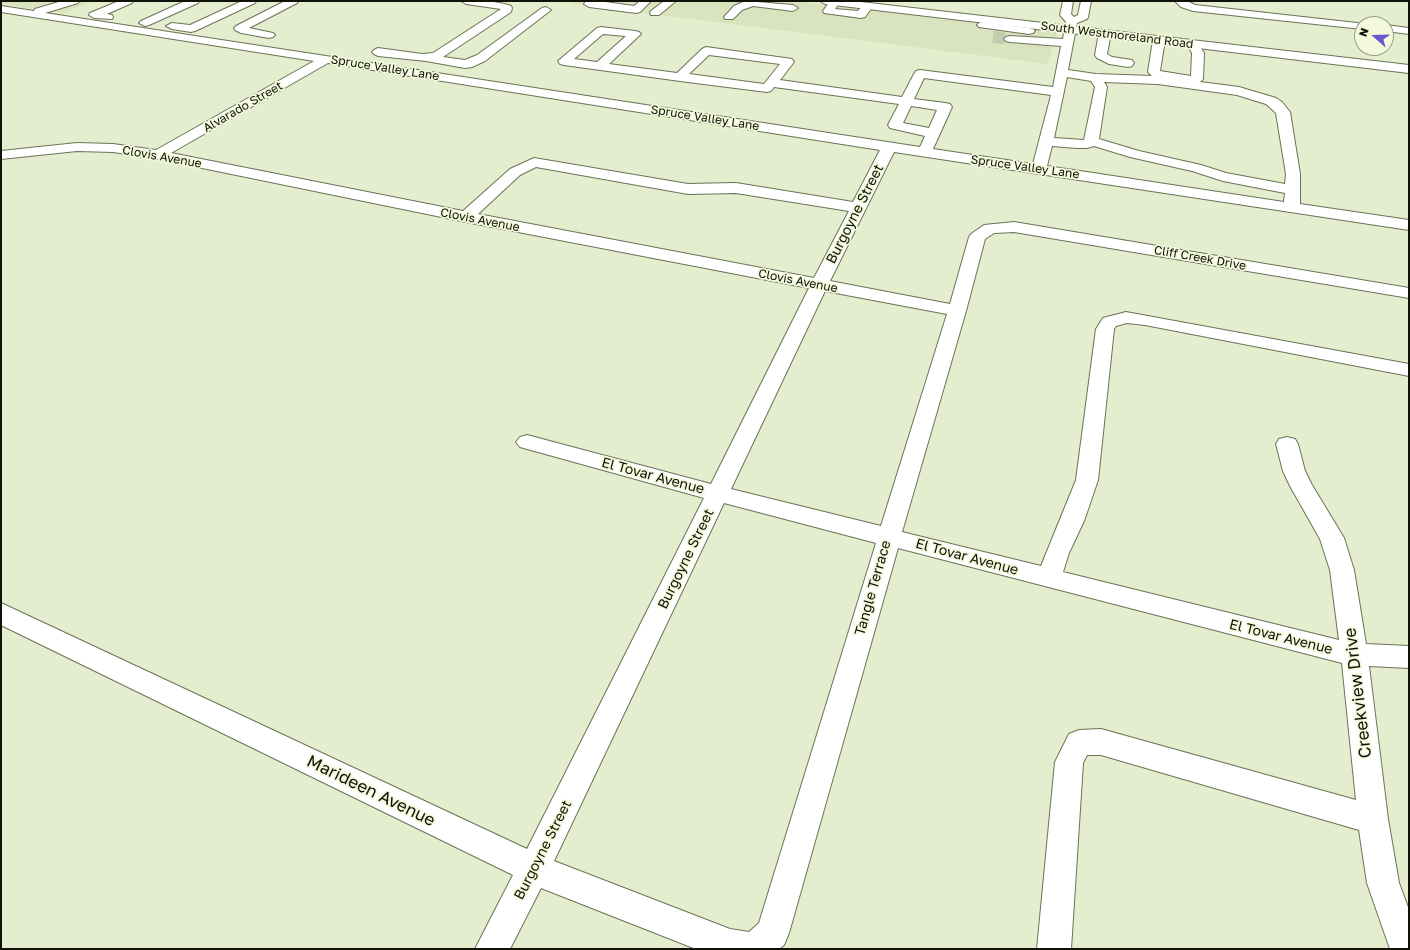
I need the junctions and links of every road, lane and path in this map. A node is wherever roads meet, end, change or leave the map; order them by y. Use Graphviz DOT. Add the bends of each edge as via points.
graph roads {
  1 [pos="74,1"];
  2 [pos="106,1"];
  3 [pos="128,1"];
  4 [pos="194,1"];
  5 [pos="250,1"];
  6 [pos="293,1"];
  7 [pos="466,1"];
  8 [pos="593,1"];
  9 [pos="646,1"];
  10 [pos="671,1"];
  11 [pos="896,1"];
  12 [pos="1068,1"];
  13 [pos="1086,1"];
  14 [pos="1180,1"];
  15 [pos="751,2"];
  16 [pos="830,2"];
  17 [pos="501,6"];
  18 [pos="793,8"];
  19 [pos="1,9"];
  20 [pos="33,14"];
  21 [pos="655,14"];
  22 [pos="729,17"];
  23 [pos="63,18"];
  24 [pos="145,23"];
  25 [pos="983,25"];
  26 [pos="1072,25"];
  27 [pos="1354,25"];
  28 [pos="1394,29"];
  29 [pos="1409,31"];
  30 [pos="1105,33"];
  31 [pos="994,34"];
  32 [pos="1011,36"];
  33 [pos="281,37"];
  34 [pos="1032,37"];
  35 [pos="1159,40"];
  36 [pos="1068,43"];
  37 [pos="1193,44"];
  38 [pos="367,50"];
  39 [pos="1308,52"];
  40 [pos="429,58"];
  41 [pos="327,59"];
  42 [pos="1409,60"];
  43 [pos="694,63"];
  44 [pos="1128,63"];
  45 [pos="710,65"];
  46 [pos="599,66"];
  47 [pos="1409,69"];
  48 [pos="763,72"];
  49 [pos="1062,73"];
  50 [pos="680,77"];
  51 [pos="1096,78"];
  52 [pos="775,79"];
  53 [pos="957,79"];
  54 [pos="1058,92"];
  55 [pos="907,102"];
  56 [pos="945,107"];
  57 [pos="933,133"];
  58 [pos="1046,141"];
  59 [pos="1092,141"];
  60 [pos="889,147"];
  61 [pos="925,152"];
  62 [pos="1,155"];
  63 [pos="158,155"];
  64 [pos="1040,168"];
  65 [pos="1292,190"];
  66 [pos="1292,207"];
  67 [pos="859,208"];
  68 [pos="466,217"];
  69 [pos="1409,224"];
  70 [pos="990,228"];
  71 [pos="819,285"];
  72 [pos="1409,293"];
  73 [pos="957,311"];
  74 [pos="1409,370"];
  75 [pos="527,442"];
  76 [pos="1287,444"];
  77 [pos="719,494"];
  78 [pos="889,537"];
  79 [pos="1049,578"];
  80 [pos="1,613"];
  81 [pos="1354,654"];
  82 [pos="1409,657"];
  83 [pos="1373,819"];
  84 [pos="534,869"];
  85 [pos="492,949"];
  86 [pos="748,949"];
  87 [pos="756,949"];
  88 [pos="1054,949"];
  89 [pos="1407,949"];
  1 -- 20 [label="street"];
  2 -- 23 [label="street"];
  3 -- 24 [label="street" via="94,15"];
  4 -- 24 [label="street"];
  5 -- 24 [label="street" via="190,29"];
  6 -- 33 [label="street" via="240,28"];
  7 -- 17 [label="street"];
  8 -- 9 [label="street" via="589,4 636,10"];
  10 -- 21 [label="street"];
  11 -- 26 [label="street, South Westmoreland Road"];
  12 -- 26 [label="street" via="1065,15"];
  13 -- 26 [label="street" via="1083,17"];
  14 -- 27 [label="street" via="1193,8"];
  15 -- 18 [label="street"];
  15 -- 22 [label="street" via="738,8"];
  16 -- 25 [label="street" via="828,11 861,15 868,6"];
  17 -- 40 [label="street" via="507,10 445,51"];
  17 -- 40 [label="street" via="524,9 550,7 472,63"];
  19 -- 20 [label="street, Spruce Valley Lane"];
  20 -- 23 [label="street, Spruce Valley Lane"];
  23 -- 41 [label="street, Spruce Valley Lane"];
  25 -- 31 [label="street" via="978,35"];
  25 -- 34 [label="street"];
  26 -- 30 [label="street, South Westmoreland Road"];
  26 -- 34 [label="street, South Westmoreland Road"];
  26 -- 36 [label="street"];
  26 -- 39 [label="street, South Westmoreland Road"];
  28 -- 29 [label="street"];
  30 -- 35 [label="street, South Westmoreland Road"];
  30 -- 44 [label="street" via="1102,55 1109,60"];
  32 -- 34 [label="street"];
  34 -- 36 [label="street"];
  35 -- 37 [label="street, South Westmoreland Road"];
  35 -- 37 [label="street" via="1154,72 1192,80 1197,79 1198,53"];
  36 -- 49 [label="street"];
  37 -- 39 [label="street, South Westmoreland Road"];
  38 -- 40 [label="street"];
  39 -- 42 [label="street, South Westmoreland Road"];
  39 -- 47 [label="street, South Westmoreland Road"];
  41 -- 60 [label="street, Spruce Valley Lane"];
  41 -- 63 [label="street, Alvarado Street"];
  43 -- 45 [label="street"];
  43 -- 50 [label="street"];
  43 -- 52 [label="street" via="706,51 788,62"];
  46 -- 46 [label="street" via="564,60 601,30 635,34"];
  46 -- 50 [label="street"];
  48 -- 52 [label="street"];
  49 -- 51 [label="street"];
  49 -- 54 [label="street"];
  50 -- 52 [label="street" via="767,88"];
  51 -- 59 [label="street" via="1101,87"];
  51 -- 65 [label="street" via="1158,80 1239,91 1271,101 1283,112 1293,174"];
  52 -- 55 [label="street"];
  53 -- 54 [label="street"];
  53 -- 55 [label="street" via="920,74"];
  53 -- 56 [label="street"];
  54 -- 58 [label="street"];
  55 -- 56 [label="street"];
  55 -- 57 [label="street" via="895,125"];
  56 -- 57 [label="street"];
  57 -- 61 [label="street"];
  58 -- 59 [label="street" via="1077,144"];
  58 -- 64 [label="street"];
  59 -- 65 [label="street" via="1223,177"];
  60 -- 61 [label="street, Spruce Valley Lane"];
  60 -- 67 [label="street, Burgoyne Street"];
  61 -- 64 [label="street, Spruce Valley Lane"];
  62 -- 63 [label="street, Clovis Avenue" via="77,147 113,148"];
  63 -- 68 [label="street, Clovis Avenue"];
  64 -- 66 [label="street, Spruce Valley Lane"];
  65 -- 66 [label="street"];
  66 -- 69 [label="street, Spruce Valley Lane"];
  67 -- 68 [label="street" via="736,188 688,189 534,162 515,172"];
  67 -- 71 [label="street, Burgoyne Street"];
  68 -- 71 [label="street, Clovis Avenue"];
  70 -- 72 [label="street, Cliff Creek Drive" via="1014,227"];
  70 -- 73 [label="street, Tangle Terrace" via="977,238"];
  71 -- 73 [label="street, Clovis Avenue"];
  71 -- 77 [label="street, Burgoyne Street"];
  73 -- 78 [label="street, Tangle Terrace"];
  74 -- 79 [label="street" via="1145,320 1126,318 1109,322 1105,329 1087,480"];
  75 -- 77 [label="street, El Tovar Avenue"];
  76 -- 81 [label="street, Creekview Drive" via="1301,486 1332,538 1342,570"];
  77 -- 78 [label="street, El Tovar Avenue"];
  77 -- 84 [label="street, Burgoyne Street"];
  78 -- 79 [label="street, El Tovar Avenue"];
  78 -- 87 [label="street, Tangle Terrace" via="772,933"];
  79 -- 81 [label="street, El Tovar Avenue"];
  80 -- 84 [label="street, Marideen Avenue"];
  81 -- 82 [label="street, El Tovar Avenue"];
  81 -- 83 [label="street, Creekview Drive"];
  83 -- 88 [label="street" via="1101,742 1079,743 1069,762"];
  83 -- 89 [label="street, Creekview Drive" via="1383,883"];
  84 -- 85 [label="street, Burgoyne Street"];
  84 -- 86 [label="street, Marideen Avenue" via="730,946"];
}
